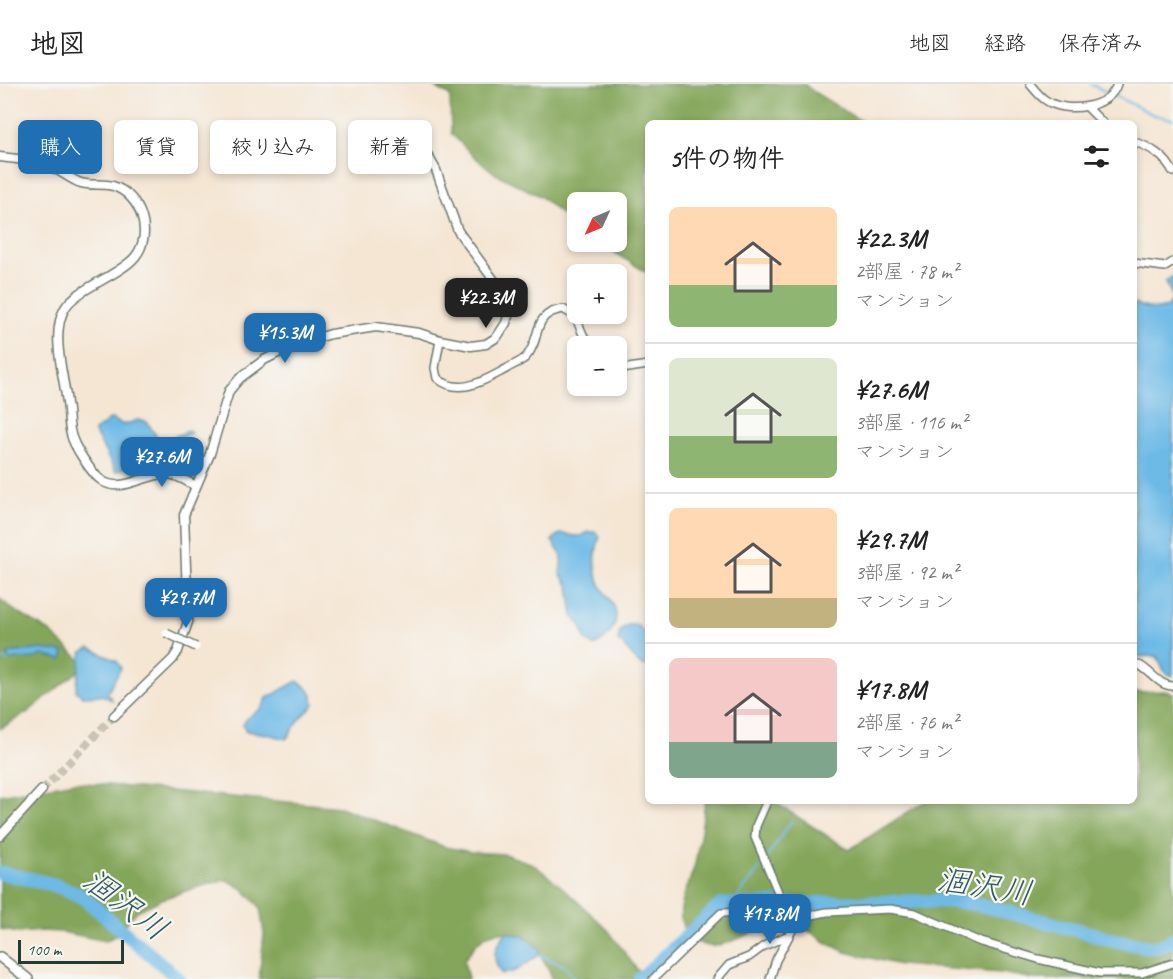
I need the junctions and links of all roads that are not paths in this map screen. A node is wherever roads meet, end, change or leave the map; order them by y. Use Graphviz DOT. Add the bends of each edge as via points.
graph roads {
  1 [pos="1030,84"];
  2 [pos="1117,84"];
  3 [pos="1088,108"];
  4 [pos="1100,120"];
  5 [pos="1137,143"];
  6 [pos="0,157"];
  7 [pos="432,163"];
  8 [pos="1173,172"];
  9 [pos="1173,262"];
  10 [pos="1137,263"];
  11 [pos="584,336"];
  12 [pos="440,340"];
  13 [pos="645,365"];
  14 [pos="627,368"];
  15 [pos="196,486"];
  16 [pos="166,633"];
  17 [pos="196,647"];
  18 [pos="1137,666"];
  19 [pos="1173,686"];
  20 [pos="114,716"];
  21 [pos="42,790"];
  22 [pos="766,804"];
  23 [pos="0,836"];
  24 [pos="786,911"];
  25 [pos="796,923"];
  26 [pos="789,936"];
  27 [pos="0,957"];
  28 [pos="1173,963"];
  29 [pos="28,979"];
  30 [pos="653,979"];
  31 [pos="717,979"];
  32 [pos="770,979"];
  1 -- 3 [label="street" via="1048,102"];
  2 -- 3 [label="street" via="1109,98"];
  3 -- 4 [label="street"];
  5 -- 8 [label="street" via="1161,157"];
  6 -- 15 [label="street" via="29,159 79,183 111,185 137,205 143,220 140,249 134,258 65,308 60,324 58,345 71,436 95,475 107,484 168,474"];
  7 -- 12 [label="street" via="458,231 497,283 510,309 497,337 486,344 471,346"];
  9 -- 10 [label="street" via="1165,267"];
  11 -- 12 [label="street" via="575,316 563,309 554,310 538,326 525,358 479,383 463,387 452,387 437,378"];
  12 -- 15 [label="street" via="376,327 296,344 264,360 229,391"];
  13 -- 14 [label="street"];
  15 -- 20 [label="street" via="184,515 188,622 178,651"];
  16 -- 17 [label="street, bridge"];
  18 -- 19 [label="street"];
  21 -- 23 [label="street"];
  22 -- 24 [label="street" via="755,837"];
  24 -- 25 [label="street"];
  24 -- 30 [label="street" via="721,912"];
  25 -- 26 [label="street"];
  25 -- 28 [label="street" via="827,912 890,909 915,913 978,941 1100,973 1142,973"];
  26 -- 31 [label="street" via="729,965"];
  26 -- 32 [label="street"];
  27 -- 29 [label="main road"];
}
